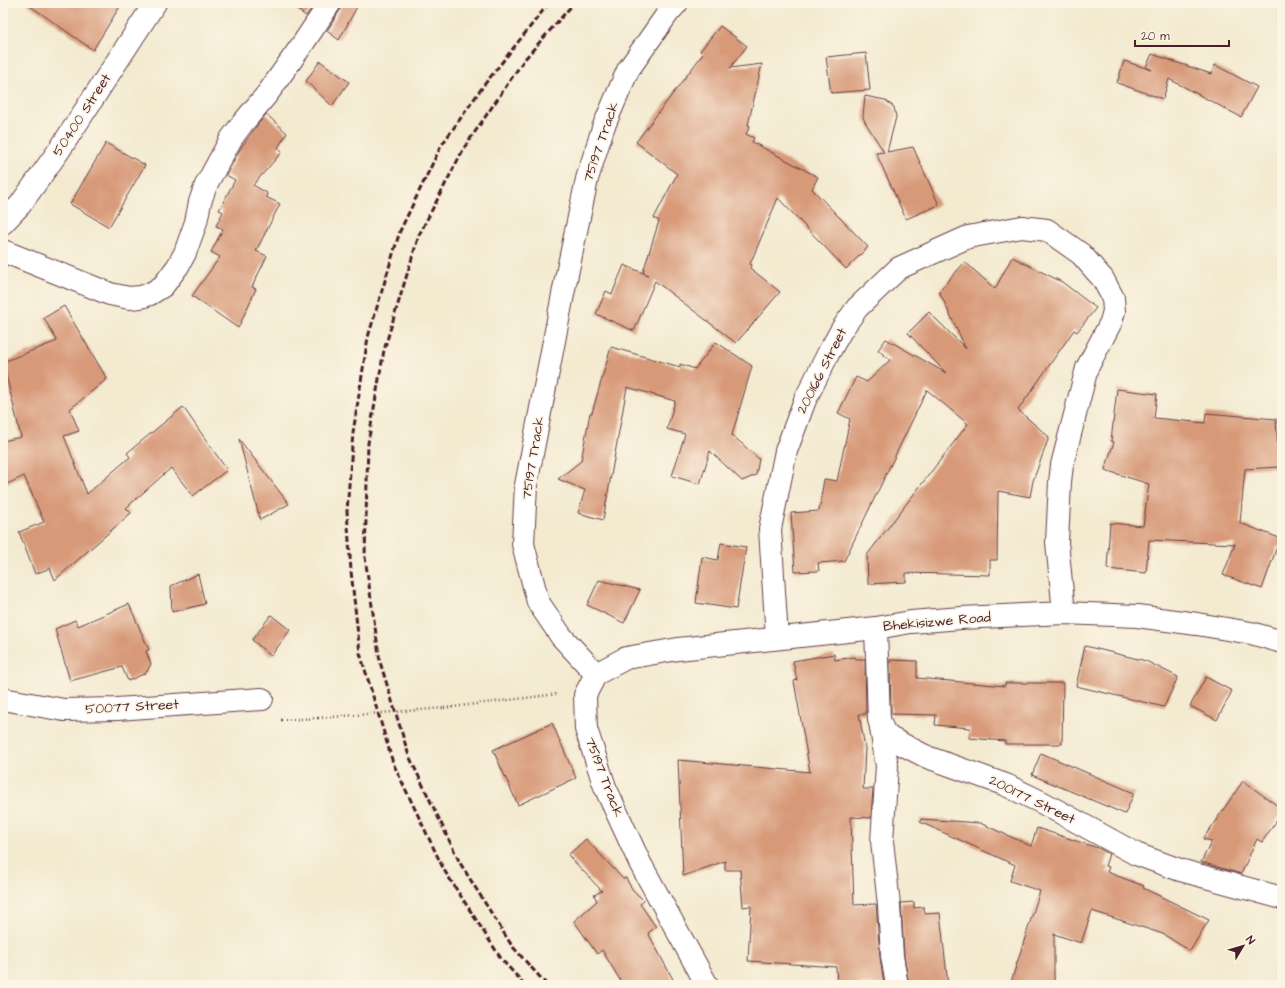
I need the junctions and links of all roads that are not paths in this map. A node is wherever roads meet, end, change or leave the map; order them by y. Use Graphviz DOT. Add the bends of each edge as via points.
graph roads {
  1 [pos="155,3"];
  2 [pos="330,3"];
  3 [pos="677,3"];
  4 [pos="3,223"];
  5 [pos="3,251"];
  6 [pos="1064,614"];
  7 [pos="876,628"];
  8 [pos="777,638"];
  9 [pos="1282,642"];
  10 [pos="592,682"];
  11 [pos="3,699"];
  12 [pos="262,699"];
  13 [pos="880,720"];
  14 [pos="1282,898"];
  15 [pos="707,985"];
  16 [pos="897,985"];
  1 -- 4 [label="street, 50400 Street" via="60,149 20,205"];
  2 -- 5 [label="street" via="268,93 231,139 206,185 185,253 163,286 150,294 129,298 110,294"];
  3 -- 10 [label="street, 75197 Track" via="628,70 604,128 587,179 526,486 523,544 538,602"];
  6 -- 7 [label="street, Bhekisizwe Road" via="961,618"];
  6 -- 8 [label="street, 200166 Street" via="1058,542 1062,465 1087,368 1111,322 1114,311 1113,298 1103,279 1081,254 1047,230 1022,227 968,237 899,268 857,308 838,335 805,400 786,452 770,529"];
  6 -- 9 [label="street, Bhekisizwe Road" via="1137,616 1251,633"];
  7 -- 8 [label="street, Bhekisizwe Road"];
  7 -- 13 [label="street, 200177 Street"];
  8 -- 10 [label="street, Bhekisizwe Road" via="678,649 626,658"];
  10 -- 15 [label="street, 75197 Track" via="585,695 586,729 605,786 640,864"];
  11 -- 12 [label="street, 50077 Street" via="64,710"];
  13 -- 14 [label="street, 200177 Street" via="884,732 890,738 927,756 1043,802 1136,854 1180,870"];
  13 -- 16 [label="street" via="887,766 882,841"];
}
